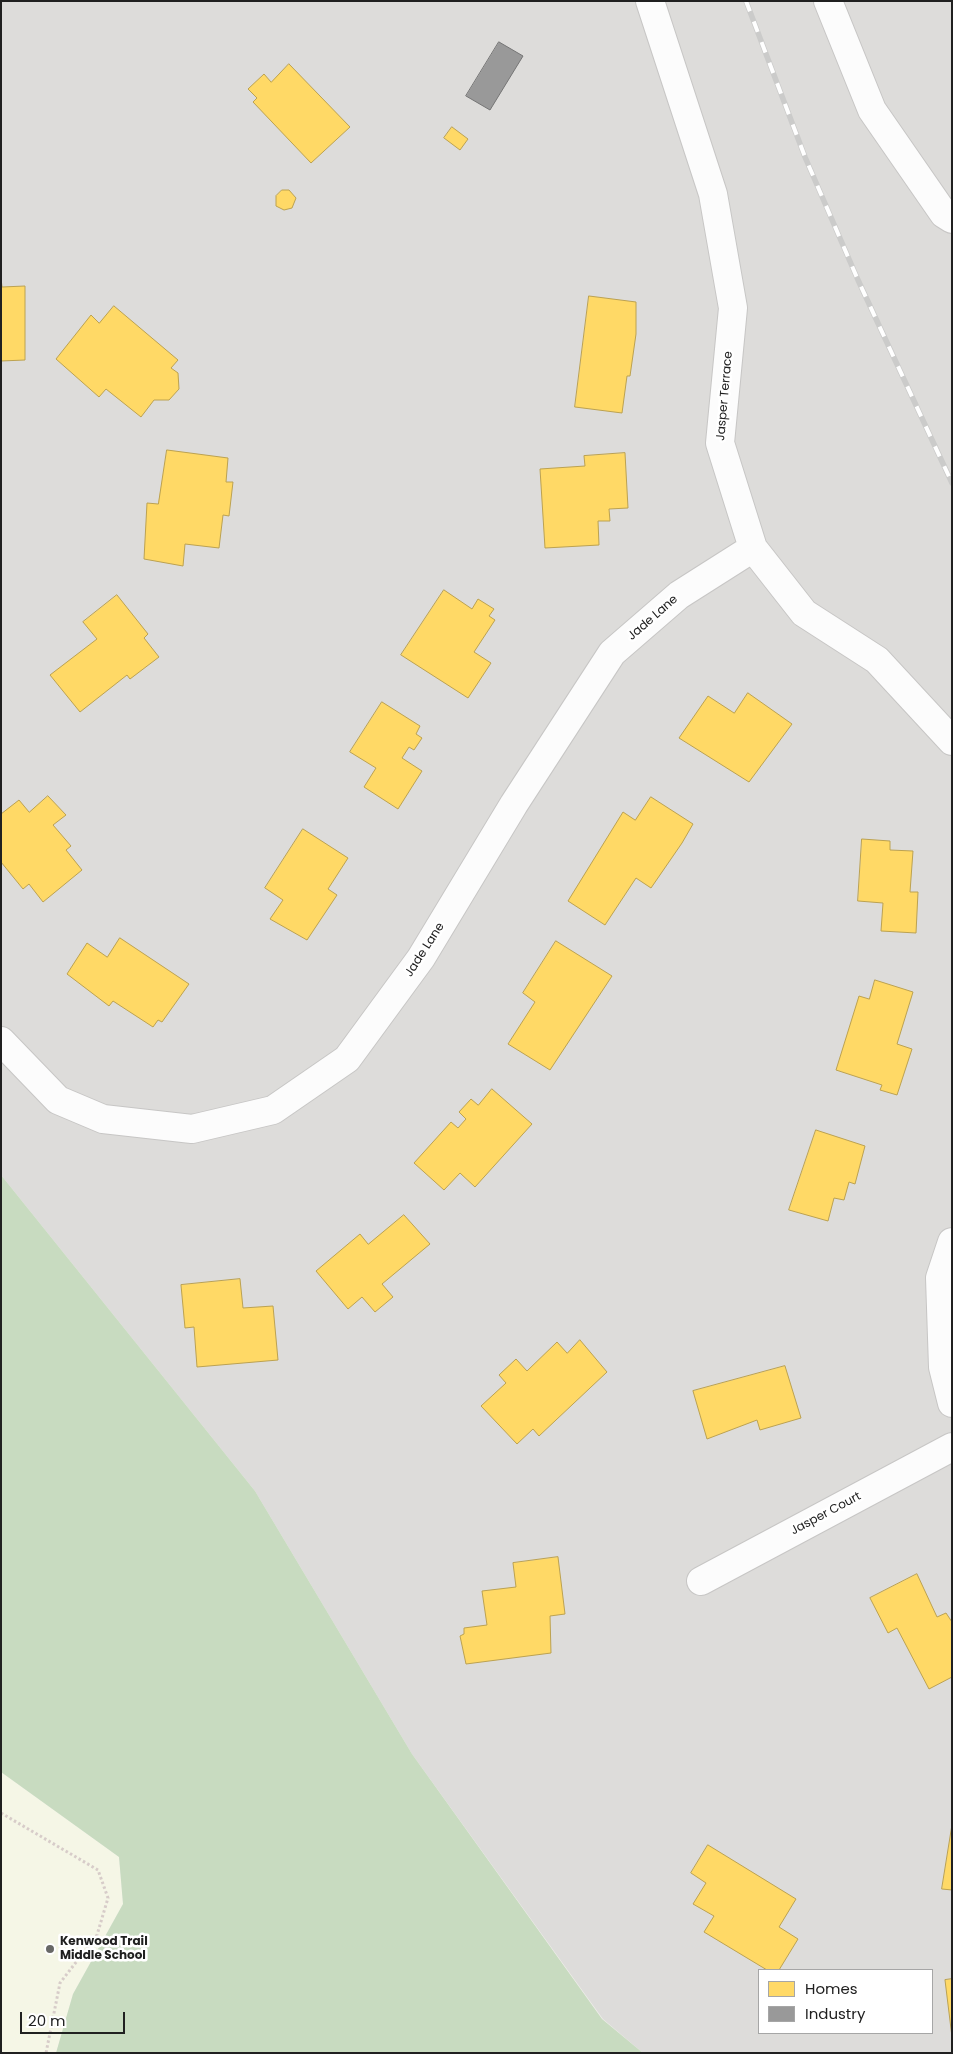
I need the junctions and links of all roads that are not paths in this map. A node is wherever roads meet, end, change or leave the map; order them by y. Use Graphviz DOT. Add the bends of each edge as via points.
graph roads {
  1 [pos="650,1"];
  2 [pos="828,1"];
  3 [pos="952,219"];
  4 [pos="753,548"];
  5 [pos="952,741"];
  6 [pos="1,1041"];
  7 [pos="952,1242"];
  8 [pos="952,1404"];
  9 [pos="952,1447"];
  10 [pos="701,1581"];
  1 -- 4 [label="street, Jasper Terrace" via="713,194 732,308 720,443"];
  2 -- 3 [label="street" via="872,110 944,214"];
  4 -- 5 [label="street, Jasper Terrace" via="804,613 877,660"];
  4 -- 6 [label="street, Jade Lane" via="679,595 612,653 514,804 421,958 347,1059 273,1110 192,1129 103,1119 58,1100"];
  7 -- 8 [label="street" via="940,1278 943,1367"];
  9 -- 10 [label="street, Jasper Court"];
}
